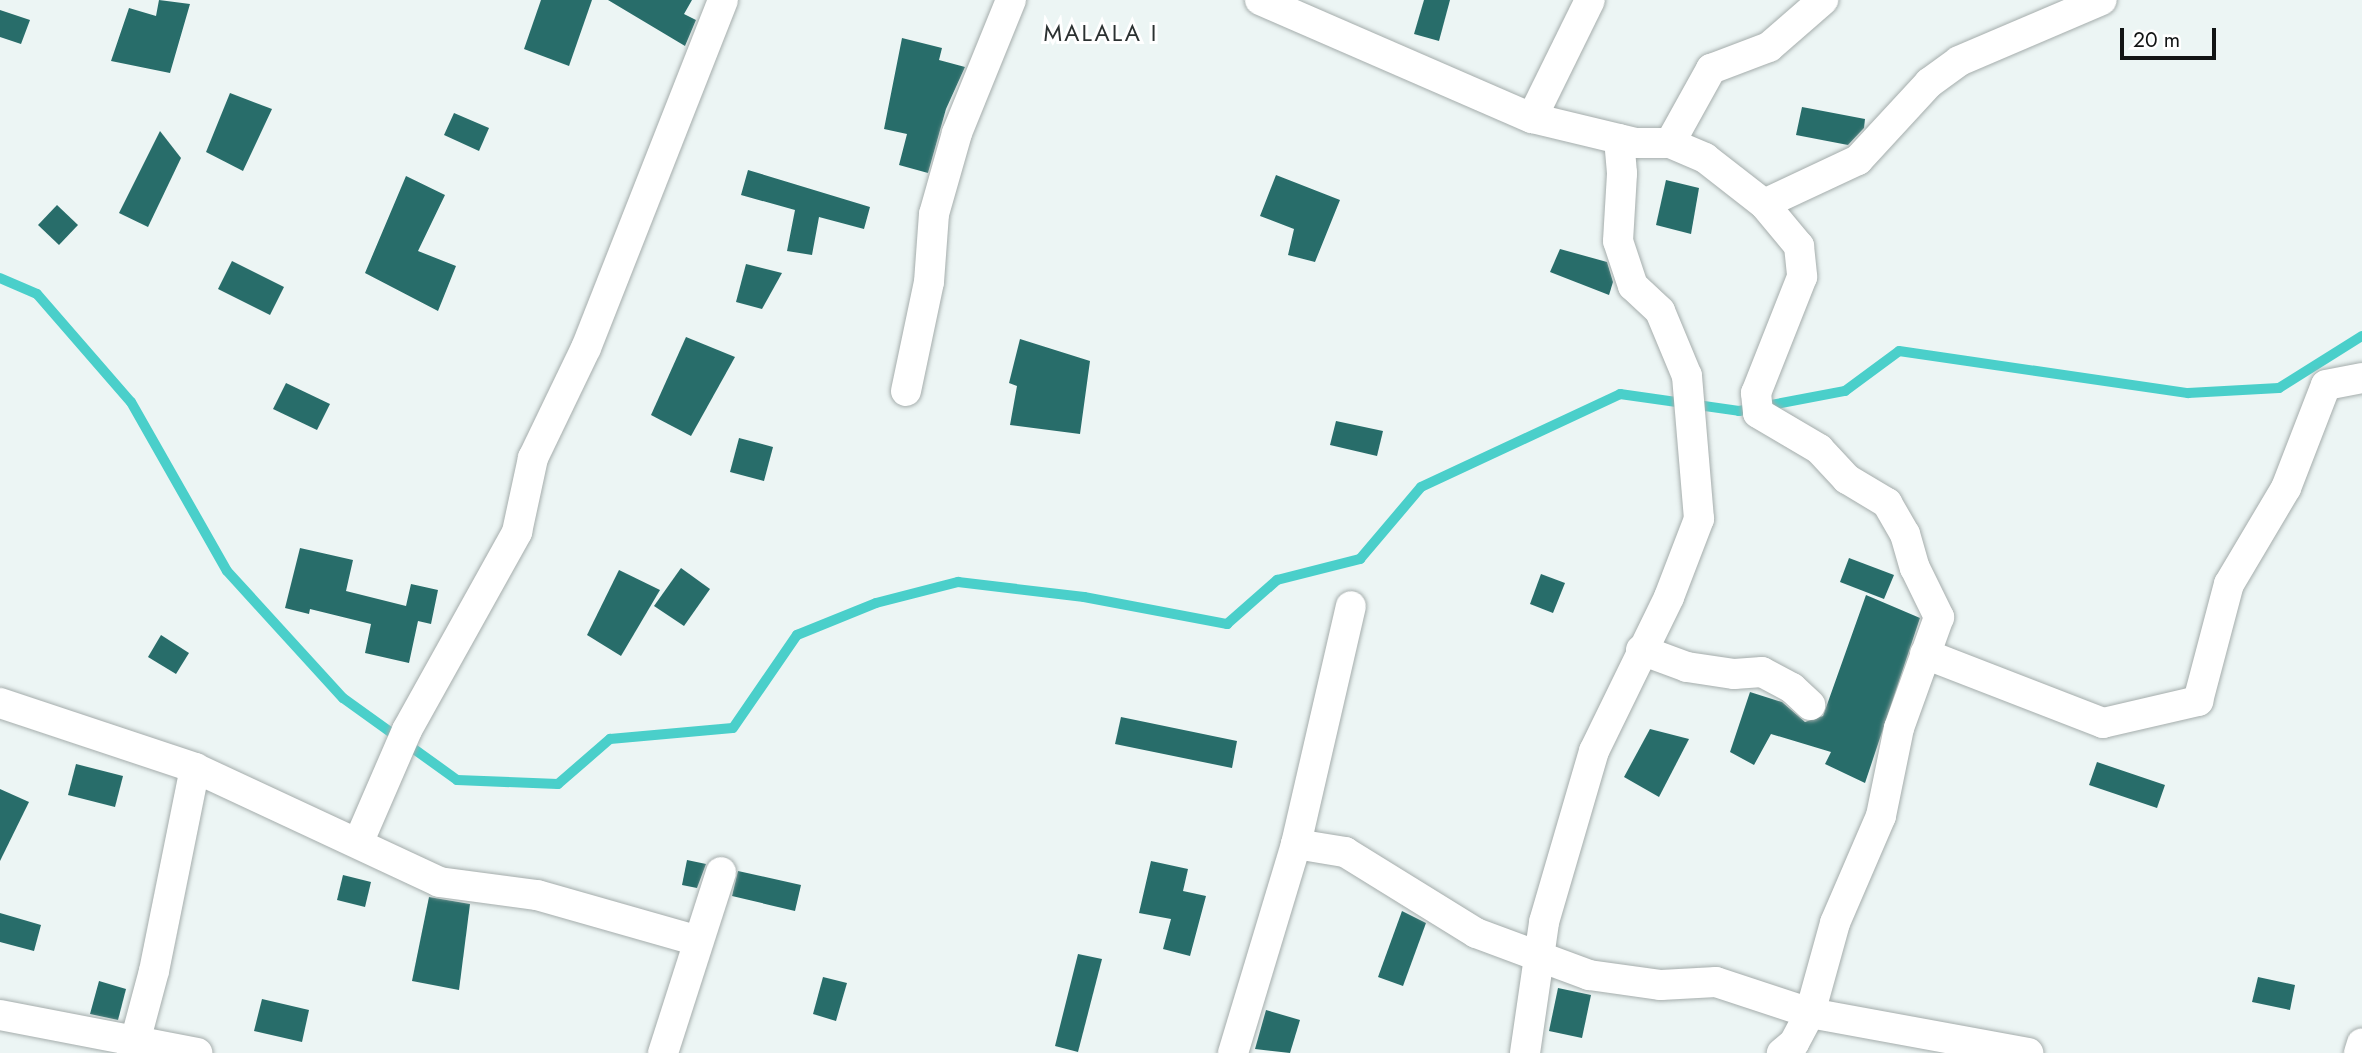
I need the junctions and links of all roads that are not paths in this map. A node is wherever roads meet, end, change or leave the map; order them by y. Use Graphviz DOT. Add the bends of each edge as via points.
graph roads {
  1 [pos="723,0"];
  2 [pos="1011,0"];
  3 [pos="1260,0"];
  4 [pos="1590,0"];
  5 [pos="1823,0"];
  6 [pos="2102,0"];
  7 [pos="1295,7"];
  8 [pos="1532,118"];
  9 [pos="1619,139"];
  10 [pos="1670,143"];
  11 [pos="1764,204"];
  12 [pos="2362,378"];
  13 [pos="906,391"];
  14 [pos="1351,606"];
  15 [pos="1642,650"];
  16 [pos="1925,654"];
  17 [pos="0,703"];
  18 [pos="1810,705"];
  19 [pos="195,768"];
  20 [pos="359,841"];
  21 [pos="1296,844"];
  22 [pos="721,872"];
  23 [pos="698,942"];
  24 [pos="1539,959"];
  25 [pos="1810,1013"];
  26 [pos="0,1016"];
  27 [pos="2362,1043"];
  28 [pos="132,1048"];
  29 [pos="197,1053"];
  30 [pos="663,1053"];
  31 [pos="1233,1053"];
  32 [pos="1525,1053"];
  33 [pos="1782,1053"];
  34 [pos="2028,1053"];
  35 [pos="2359,1053"];
  1 -- 20 [label="street" via="586,348 533,458 517,532 407,730"];
  2 -- 13 [label="street" via="957,133 934,214 929,282"];
  3 -- 7 [label="street"];
  4 -- 8 [label="street"];
  5 -- 10 [label="street" via="1769,47 1711,69"];
  6 -- 11 [label="street" via="1959,61 1929,83 1858,160"];
  7 -- 8 [label="street"];
  8 -- 9 [label="street"];
  9 -- 10 [label="street"];
  9 -- 15 [label="street" via="1618,241 1633,286 1660,311 1687,376 1699,519 1669,597"];
  10 -- 11 [label="street" via="1705,158"];
  11 -- 16 [label="street" via="1799,246 1802,277 1756,393 1758,413 1819,449 1847,479 1887,503 1905,534 1915,568 1939,617"];
  12 -- 16 [label="street" via="2326,385 2287,488 2229,584 2198,701 2104,723"];
  14 -- 21 [label="street"];
  15 -- 18 [label="street" via="1687,667 1734,674 1762,672 1792,688"];
  15 -- 24 [label="street" via="1594,751 1544,922"];
  16 -- 25 [label="street" via="1899,728 1881,816 1835,923"];
  17 -- 19 [label="street"];
  19 -- 20 [label="street"];
  19 -- 28 [label="street" via="154,971"];
  20 -- 23 [label="street" via="439,881 537,895"];
  21 -- 24 [label="street" via="1345,852 1476,933"];
  21 -- 31 [label="street"];
  22 -- 23 [label="street"];
  23 -- 30 [label="street"];
  24 -- 25 [label="street" via="1588,975 1661,985 1716,982"];
  24 -- 32 [label="street"];
  25 -- 33 [label="street" via="1794,1043"];
  25 -- 34 [label="street"];
  26 -- 28 [label="street"];
  27 -- 35 [label="street"];
  28 -- 29 [label="street"];
}
